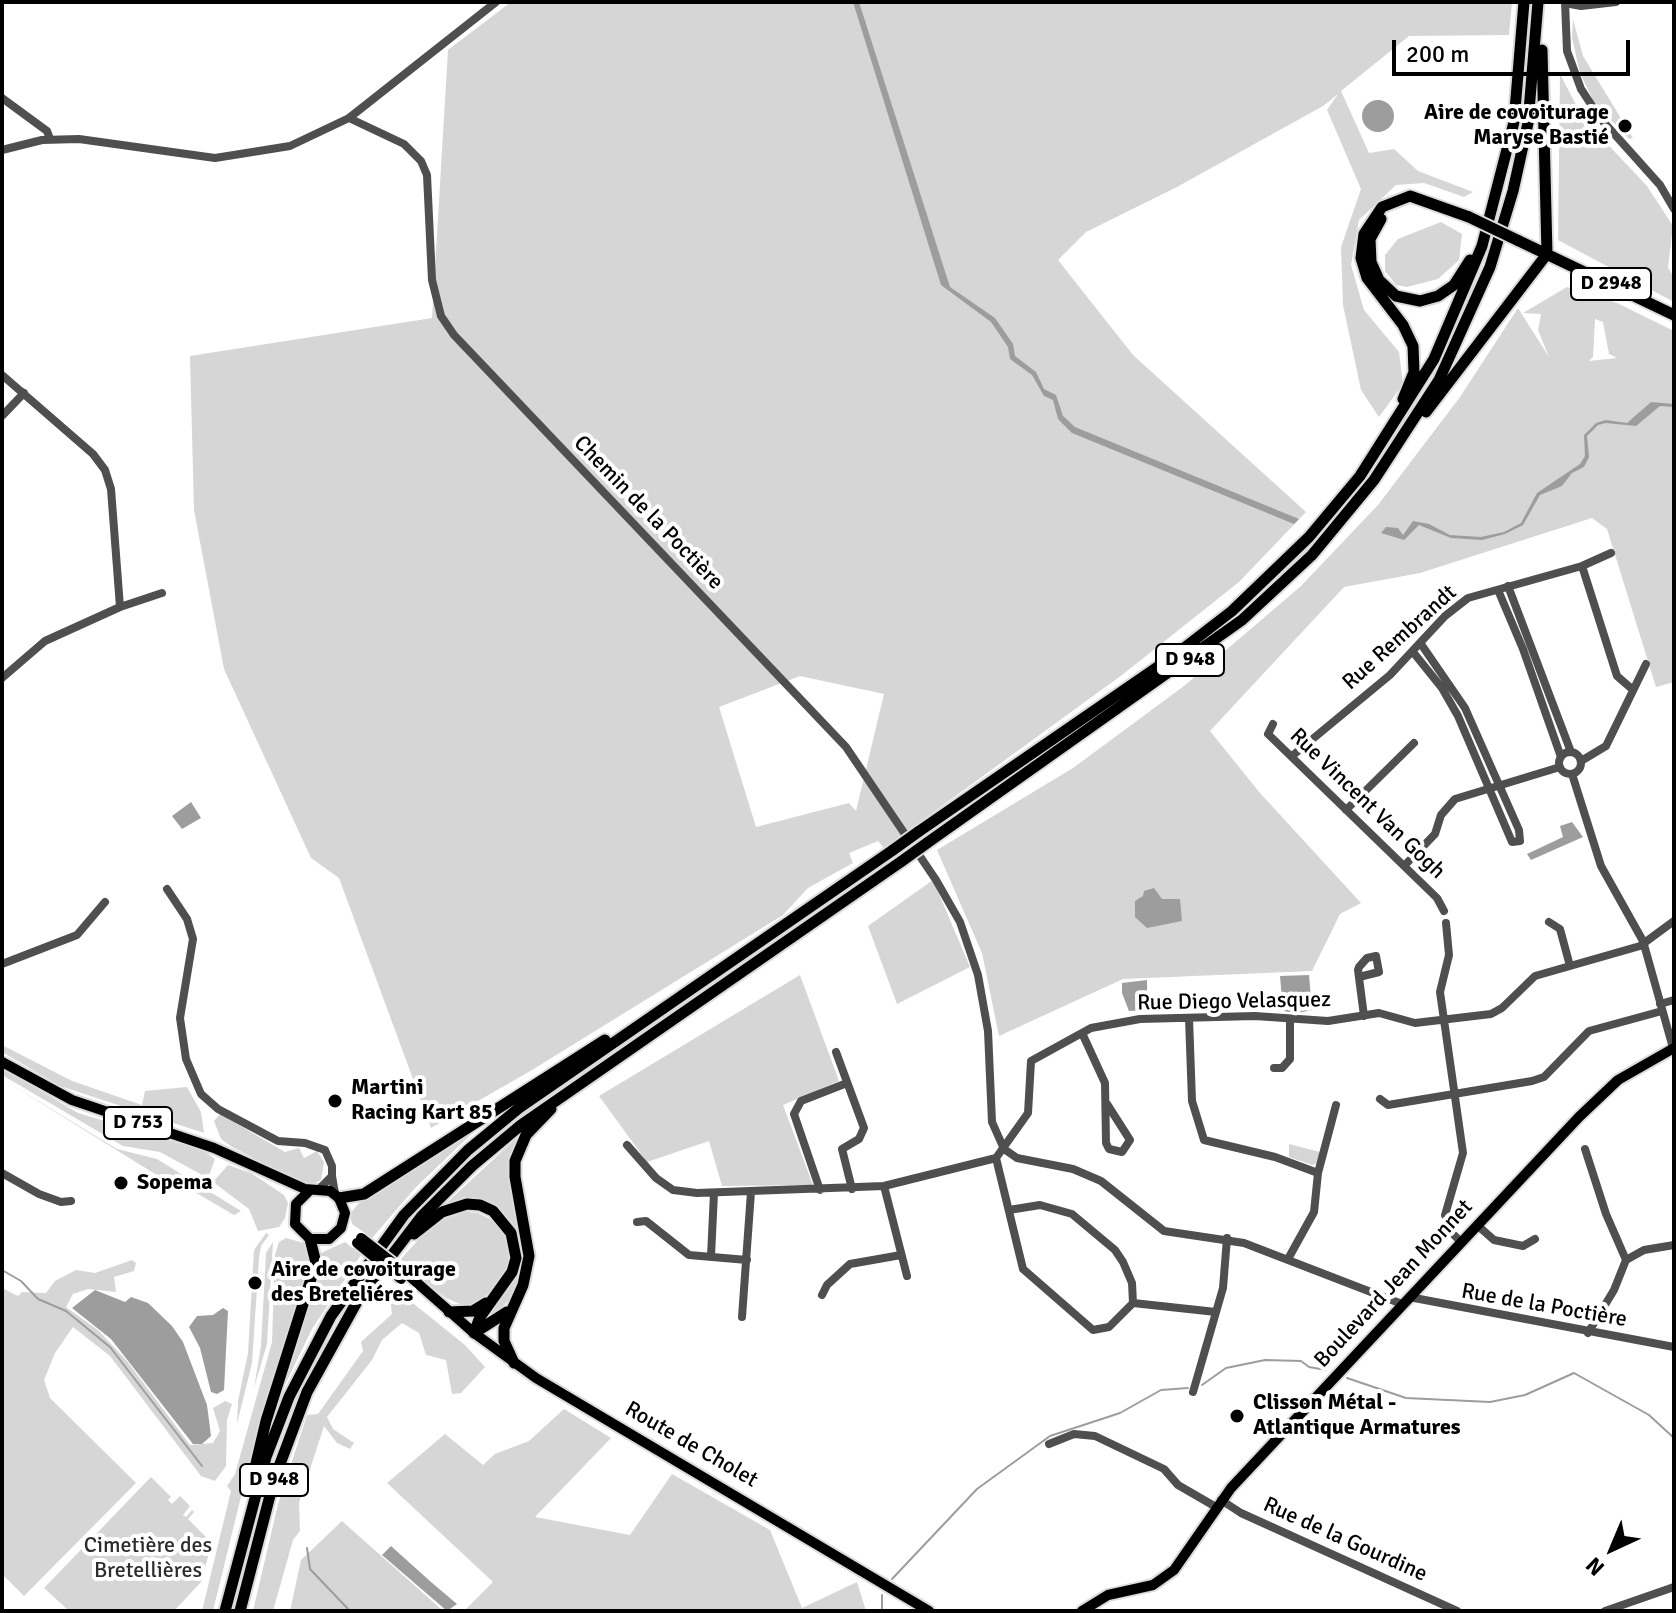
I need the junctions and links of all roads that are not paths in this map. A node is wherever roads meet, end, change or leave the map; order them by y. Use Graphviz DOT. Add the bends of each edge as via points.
graph roads {
  1 [pos="496,2"];
  2 [pos="1524,2"];
  3 [pos="1539,2"];
  4 [pos="1565,2"];
  5 [pos="1616,2"];
  6 [pos="2,98"];
  7 [pos="349,118"];
  8 [pos="50,139"];
  9 [pos="2,150"];
  10 [pos="1436,202"];
  11 [pos="1674,209"];
  12 [pos="1492,216"];
  13 [pos="1547,254"];
  14 [pos="1674,315"];
  15 [pos="2,375"];
  16 [pos="24,393"];
  17 [pos="2,416"];
  18 [pos="1410,430"];
  19 [pos="1376,454"];
  20 [pos="1611,553"];
  21 [pos="1582,566"];
  22 [pos="1503,588"];
  23 [pos="162,593"];
  24 [pos="120,607"];
  25 [pos="1421,644"];
  26 [pos="1413,652"];
  27 [pos="1646,664"];
  28 [pos="2,678"];
  29 [pos="1632,689"];
  30 [pos="1273,724"];
  31 [pos="1414,743"];
  32 [pos="1571,752"];
  33 [pos="1292,756"];
  34 [pos="1581,761"];
  35 [pos="1560,762"];
  36 [pos="1572,774"];
  37 [pos="1500,785"];
  38 [pos="1487,788"];
  39 [pos="1346,810"];
  40 [pos="1404,866"];
  41 [pos="167,889"];
  42 [pos="105,902"];
  43 [pos="1444,911"];
  44 [pos="1674,921"];
  45 [pos="1549,922"];
  46 [pos="1446,923"];
  47 [pos="1643,941"];
  48 [pos="2,964"];
  49 [pos="1570,966"];
  50 [pos="1359,977"];
  51 [pos="1674,1000"];
  52 [pos="1661,1007"];
  53 [pos="652,1015"];
  54 [pos="1364,1016"];
  55 [pos="1189,1018"];
  56 [pos="1444,1020"];
  57 [pos="1290,1021"];
  58 [pos="1082,1033"];
  59 [pos="1673,1048"];
  60 [pos="836,1052"];
  61 [pos="2,1062"];
  62 [pos="1274,1068"];
  63 [pos="580,1082"];
  64 [pos="847,1083"];
  65 [pos="1455,1093"];
  66 [pos="1380,1099"];
  67 [pos="1107,1104"];
  68 [pos="1336,1105"];
  69 [pos="627,1145"];
  70 [pos="1004,1149"];
  71 [pos="1585,1149"];
  72 [pos="996,1158"];
  73 [pos="2,1173"];
  74 [pos="1318,1173"];
  75 [pos="332,1176"];
  76 [pos="276,1178"];
  77 [pos="884,1186"];
  78 [pos="315,1189"];
  79 [pos="852,1189"];
  80 [pos="820,1190"];
  81 [pos="751,1192"];
  82 [pos="714,1193"];
  83 [pos="337,1196"];
  84 [pos="71,1201"];
  85 [pos="296,1204"];
  86 [pos="1009,1210"];
  87 [pos="345,1219"];
  88 [pos="637,1222"];
  89 [pos="1477,1225"];
  90 [pos="334,1236"];
  91 [pos="1227,1238"];
  92 [pos="310,1239"];
  93 [pos="1535,1239"];
  94 [pos="359,1240"];
  95 [pos="1461,1242"];
  96 [pos="1674,1245"];
  97 [pos="393,1251"];
  98 [pos="901,1255"];
  99 [pos="711,1256"];
  100 [pos="1288,1259"];
  101 [pos="747,1260"];
  102 [pos="1626,1260"];
  103 [pos="907,1276"];
  104 [pos="822,1295"];
  105 [pos="490,1301"];
  106 [pos="1405,1301"];
  107 [pos="1133,1303"];
  108 [pos="510,1310"];
  109 [pos="449,1312"];
  110 [pos="1216,1312"];
  111 [pos="742,1317"];
  112 [pos="474,1333"];
  113 [pos="1588,1333"];
  114 [pos="1674,1347"];
  115 [pos="514,1363"];
  116 [pos="1193,1392"];
  117 [pos="1049,1444"];
  118 [pos="1218,1503"];
  119 [pos="236,1564"];
  120 [pos="1674,1587"];
  121 [pos="225,1611"];
  122 [pos="240,1611"];
  123 [pos="929,1611"];
  124 [pos="1082,1611"];
  125 [pos="1457,1611"];
  126 [pos="1605,1611"];
  1 -- 7 [label="street"];
  2 -- 12 [label="highway, D 948" via="1512,130"];
  3 -- 13 [label="highway"];
  3 -- 18 [label="highway, D 948" via="1530,111 1505,222 1467,323"];
  4 -- 5 [label="street"];
  4 -- 11 [label="street" via="1567,51 1581,89 1600,118 1650,171"];
  6 -- 8 [label="street" via="47,131"];
  7 -- 8 [label="street" via="290,146 233,157"];
  7 -- 70 [label="street, Chemin de la Poctière" via="404,144 421,161 427,175 432,280 441,316 454,335 846,747 941,887 965,935 988,1031 992,1122"];
  8 -- 9 [label="street"];
  10 -- 12 [label="highway" via="1415,201 1391,209 1370,239 1375,275 1403,299 1429,299 1454,285"];
  10 -- 13 [label="highway, bridge"];
  10 -- 19 [label="highway" via="1410,196 1388,203 1370,221 1362,241 1367,278 1407,332 1415,358 1411,383"];
  12 -- 19 [label="highway, D 948" via="1441,345"];
  13 -- 14 [label="highway, D 2948"];
  13 -- 18 [label="highway"];
  15 -- 16 [label="street"];
  16 -- 17 [label="street"];
  16 -- 24 [label="street" via="105,470"];
  18 -- 63 [label="highway, D 948, bridge" via="1325,540 1242,620"];
  19 -- 53 [label="highway, D 948, bridge" via="1309,537 1232,611"];
  20 -- 21 [label="street, Rue Rembrandt"];
  21 -- 22 [label="street, Rue Rembrandt"];
  21 -- 29 [label="street" via="1617,676"];
  22 -- 25 [label="street, Rue Rembrandt" via="1459,604"];
  22 -- 32 [label="street"];
  22 -- 35 [label="street"];
  23 -- 24 [label="street"];
  24 -- 28 [label="street" via="45,641"];
  25 -- 26 [label="street, Rue Rembrandt"];
  25 -- 37 [label="street" via="1465,708"];
  26 -- 33 [label="street, Rue Rembrandt"];
  26 -- 38 [label="street" via="1458,716"];
  27 -- 29 [label="street"];
  29 -- 34 [label="street" via="1606,746"];
  30 -- 33 [label="street, Rue Vincent Van Gogh" via="1268,734"];
  31 -- 39 [label="street"];
  32 -- 34 [label="street"];
  32 -- 35 [label="street"];
  33 -- 39 [label="street, Rue Vincent Van Gogh"];
  34 -- 36 [label="street"];
  35 -- 36 [label="street"];
  35 -- 37 [label="street"];
  36 -- 47 [label="street" via="1601,866"];
  37 -- 38 [label="street"];
  37 -- 38 [label="street" via="1520,841 1512,842"];
  38 -- 40 [label="street" via="1455,799 1441,815 1435,834"];
  39 -- 40 [label="street, Rue Vincent Van Gogh"];
  40 -- 43 [label="street, Rue Vincent Van Gogh"];
  41 -- 75 [label="street" via="193,939 180,1018 186,1059 201,1094 278,1141 325,1150"];
  42 -- 48 [label="street" via="77,935"];
  44 -- 47 [label="street, Rue Diego Velasquez"];
  45 -- 49 [label="street" via="1560,929"];
  46 -- 56 [label="street" via="1449,955 1440,992"];
  47 -- 49 [label="street, Rue Diego Velasquez"];
  47 -- 52 [label="street"];
  49 -- 56 [label="street, Rue Diego Velasquez" via="1526,981 1491,1014"];
  50 -- 54 [label="street"];
  51 -- 52 [label="street"];
  52 -- 59 [label="street"];
  52 -- 65 [label="street" via="1589,1031 1544,1077"];
  53 -- 83 [label="highway" via="586,1050 364,1194"];
  53 -- 119 [label="highway, D 948" via="491,1130 423,1194 384,1240 331,1316 289,1397"];
  54 -- 56 [label="street, Rue Diego Velasquez" via="1387,1014 1415,1023"];
  54 -- 57 [label="street, Rue Diego Velasquez"];
  55 -- 57 [label="street, Rue Diego Velasquez"];
  55 -- 58 [label="street, Rue Diego Velasquez" via="1136,1020"];
  55 -- 74 [label="street" via="1192,1101 1204,1140"];
  56 -- 65 [label="street"];
  57 -- 62 [label="street" via="1290,1059"];
  58 -- 67 [label="street" via="1098,1062"];
  58 -- 70 [label="street, Rue Diego Velasquez" via="1031,1061 1030,1107"];
  59 -- 89 [label="main road, Boulevard Jean Monnet" via="1638,1066 1601,1095"];
  60 -- 64 [label="street"];
  61 -- 76 [label="main road, D 753" via="72,1100 214,1148"];
  63 -- 97 [label="highway, D 948" via="472,1166"];
  63 -- 108 [label="highway" via="519,1148 515,1177 529,1256"];
  64 -- 79 [label="street" via="864,1128 859,1139 842,1149"];
  64 -- 80 [label="street" via="801,1101 794,1114"];
  65 -- 66 [label="street" via="1388,1105"];
  65 -- 95 [label="street" via="1463,1153 1445,1215"];
  67 -- 67 [label="street" via="1106,1143 1117,1153 1130,1140"];
  68 -- 74 [label="street"];
  69 -- 82 [label="street" via="673,1190"];
  70 -- 72 [label="street"];
  70 -- 91 [label="street, Rue de la Poctière" via="1017,1158 1073,1169 1101,1181 1164,1231"];
  71 -- 102 [label="street"];
  72 -- 77 [label="street"];
  72 -- 86 [label="street"];
  73 -- 84 [label="street" via="39,1194"];
  74 -- 100 [label="street" via="1314,1212"];
  75 -- 78 [label="street"];
  75 -- 83 [label="street"];
  76 -- 78 [label="main road, D 753"];
  76 -- 85 [label="main road, D 753"];
  77 -- 79 [label="street"];
  77 -- 98 [label="street"];
  78 -- 83 [label="main road"];
  78 -- 85 [label="main road"];
  79 -- 80 [label="street"];
  80 -- 81 [label="street"];
  81 -- 82 [label="street"];
  81 -- 101 [label="street"];
  82 -- 99 [label="street"];
  83 -- 87 [label="main road"];
  85 -- 92 [label="main road" via="295,1224"];
  86 -- 107 [label="street" via="1040,1205 1072,1214 1115,1250 1132,1283"];
  86 -- 107 [label="street" via="1023,1269 1093,1330 1109,1327"];
  87 -- 90 [label="main road"];
  87 -- 94 [label="main road, Route de Cholet"];
  88 -- 99 [label="street" via="646,1221 689,1255"];
  89 -- 93 [label="street" via="1494,1240 1523,1246"];
  89 -- 95 [label="main road, Boulevard Jean Monnet"];
  90 -- 92 [label="main road"];
  90 -- 94 [label="main road, Route de Cholet"];
  91 -- 100 [label="street, Rue de la Poctière"];
  91 -- 110 [label="street"];
  92 -- 119 [label="highway" via="316,1263 266,1421"];
  94 -- 109 [label="main road, Route de Cholet, bridge"];
  95 -- 106 [label="main road, Boulevard Jean Monnet"];
  96 -- 102 [label="street" via="1644,1250"];
  97 -- 105 [label="highway" via="454,1207 480,1205 493,1211 511,1233 516,1258 507,1282"];
  97 -- 122 [label="highway, D 948" via="343,1325 301,1406 274,1480"];
  98 -- 103 [label="street"];
  98 -- 104 [label="street" via="850,1264"];
  99 -- 101 [label="street"];
  100 -- 106 [label="street, Rue de la Poctière"];
  101 -- 111 [label="street"];
  102 -- 113 [label="street"];
  105 -- 109 [label="highway" via="473,1311"];
  105 -- 112 [label="highway"];
  106 -- 113 [label="street, Rue de la Poctière"];
  106 -- 118 [label="main road, Boulevard Jean Monnet"];
  107 -- 110 [label="street"];
  108 -- 112 [label="highway"];
  108 -- 115 [label="highway" via="504,1334"];
  109 -- 112 [label="main road, Route de Cholet"];
  110 -- 116 [label="street"];
  112 -- 115 [label="main road, Route de Cholet"];
  113 -- 114 [label="street, Rue de la Poctière"];
  115 -- 123 [label="main road, Route de Cholet"];
  117 -- 118 [label="street, Rue de la Gourdine" via="1074,1434 1095,1436 1164,1469 1178,1485"];
  118 -- 124 [label="main road, Boulevard Jean Monnet" via="1168,1576 1153,1585 1108,1595"];
  118 -- 125 [label="street, Rue de la Gourdine"];
  119 -- 121 [label="highway, D 948"];
  120 -- 126 [label="street"];
}
